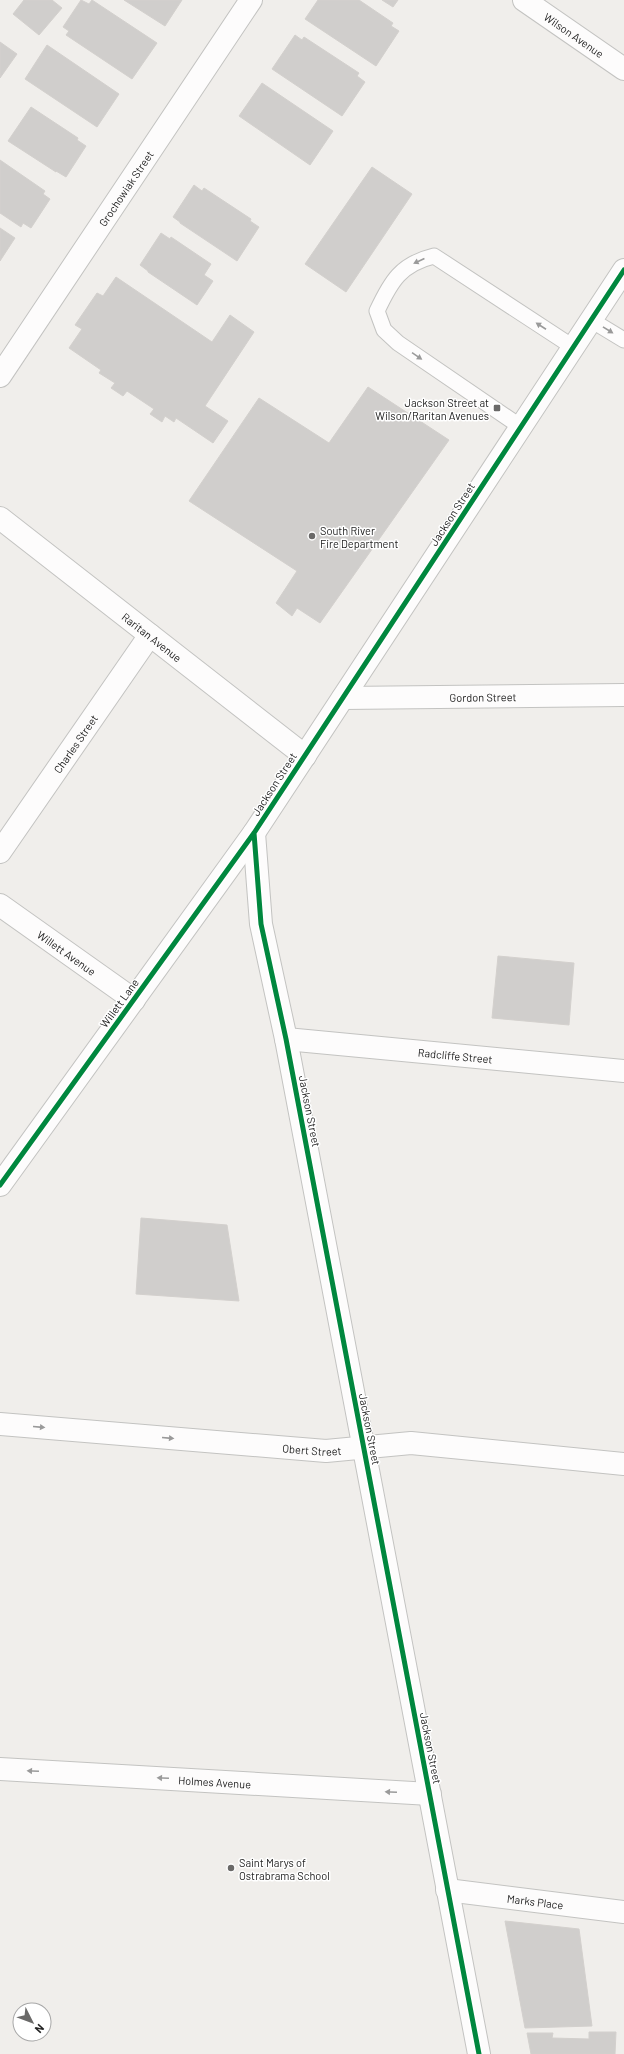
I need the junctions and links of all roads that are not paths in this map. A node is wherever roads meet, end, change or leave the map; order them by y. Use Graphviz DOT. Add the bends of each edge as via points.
graph roads {
  1 [pos="251,0"];
  2 [pos="524,0"];
  3 [pos="624,69"];
  4 [pos="624,270"];
  5 [pos="591,320"];
  6 [pos="624,340"];
  7 [pos="573,347"];
  8 [pos="0,376"];
  9 [pos="521,427"];
  10 [pos="0,518"];
  11 [pos="150,635"];
  12 [pos="624,696"];
  13 [pos="343,698"];
  14 [pos="305,756"];
  15 [pos="254,833"];
  16 [pos="0,852"];
  17 [pos="0,905"];
  18 [pos="134,1000"];
  19 [pos="286,1038"];
  20 [pos="624,1071"];
  21 [pos="0,1185"];
  22 [pos="0,1424"];
  23 [pos="364,1449"];
  24 [pos="624,1464"];
  25 [pos="0,1769"];
  26 [pos="430,1794"];
  27 [pos="447,1890"];
  28 [pos="624,1912"];
  29 [pos="478,2054"];
  1 -- 8 [label="street, Grochowiak Street"];
  2 -- 3 [label="street, Wilson Avenue"];
  4 -- 5 [label="street, Jackson Street"];
  5 -- 6 [label="lane, one-way"];
  5 -- 7 [label="street, Jackson Street"];
  7 -- 9 [label="street, Jackson Street"];
  7 -- 9 [label="lane, one-way" via="434,256 419,260 398,273 377,311 384,330 398,343"];
  9 -- 13 [label="street, Jackson Street"];
  10 -- 11 [label="street, Raritan Avenue"];
  11 -- 14 [label="street, Raritan Avenue"];
  11 -- 16 [label="street, Charles Street"];
  12 -- 13 [label="street, Gordon Street"];
  13 -- 14 [label="street, Jackson Street"];
  14 -- 15 [label="street, Jackson Street"];
  15 -- 18 [label="street, Willett Lane"];
  15 -- 19 [label="street, Jackson Street" via="261,924"];
  17 -- 18 [label="street, Willett Avenue"];
  18 -- 21 [label="street, Willett Lane"];
  19 -- 20 [label="street, Radcliffe Street"];
  19 -- 23 [label="street, Jackson Street"];
  22 -- 23 [label="street, Obert Street, one-way" via="326,1451"];
  23 -- 24 [label="street, Obert Street" via="411,1443"];
  23 -- 26 [label="street, Jackson Street"];
  26 -- 25 [label="street, Holmes Avenue, one-way"];
  26 -- 27 [label="street, Jackson Street"];
  27 -- 28 [label="street, Marks Place"];
  27 -- 29 [label="street, Jackson Street"];
}
